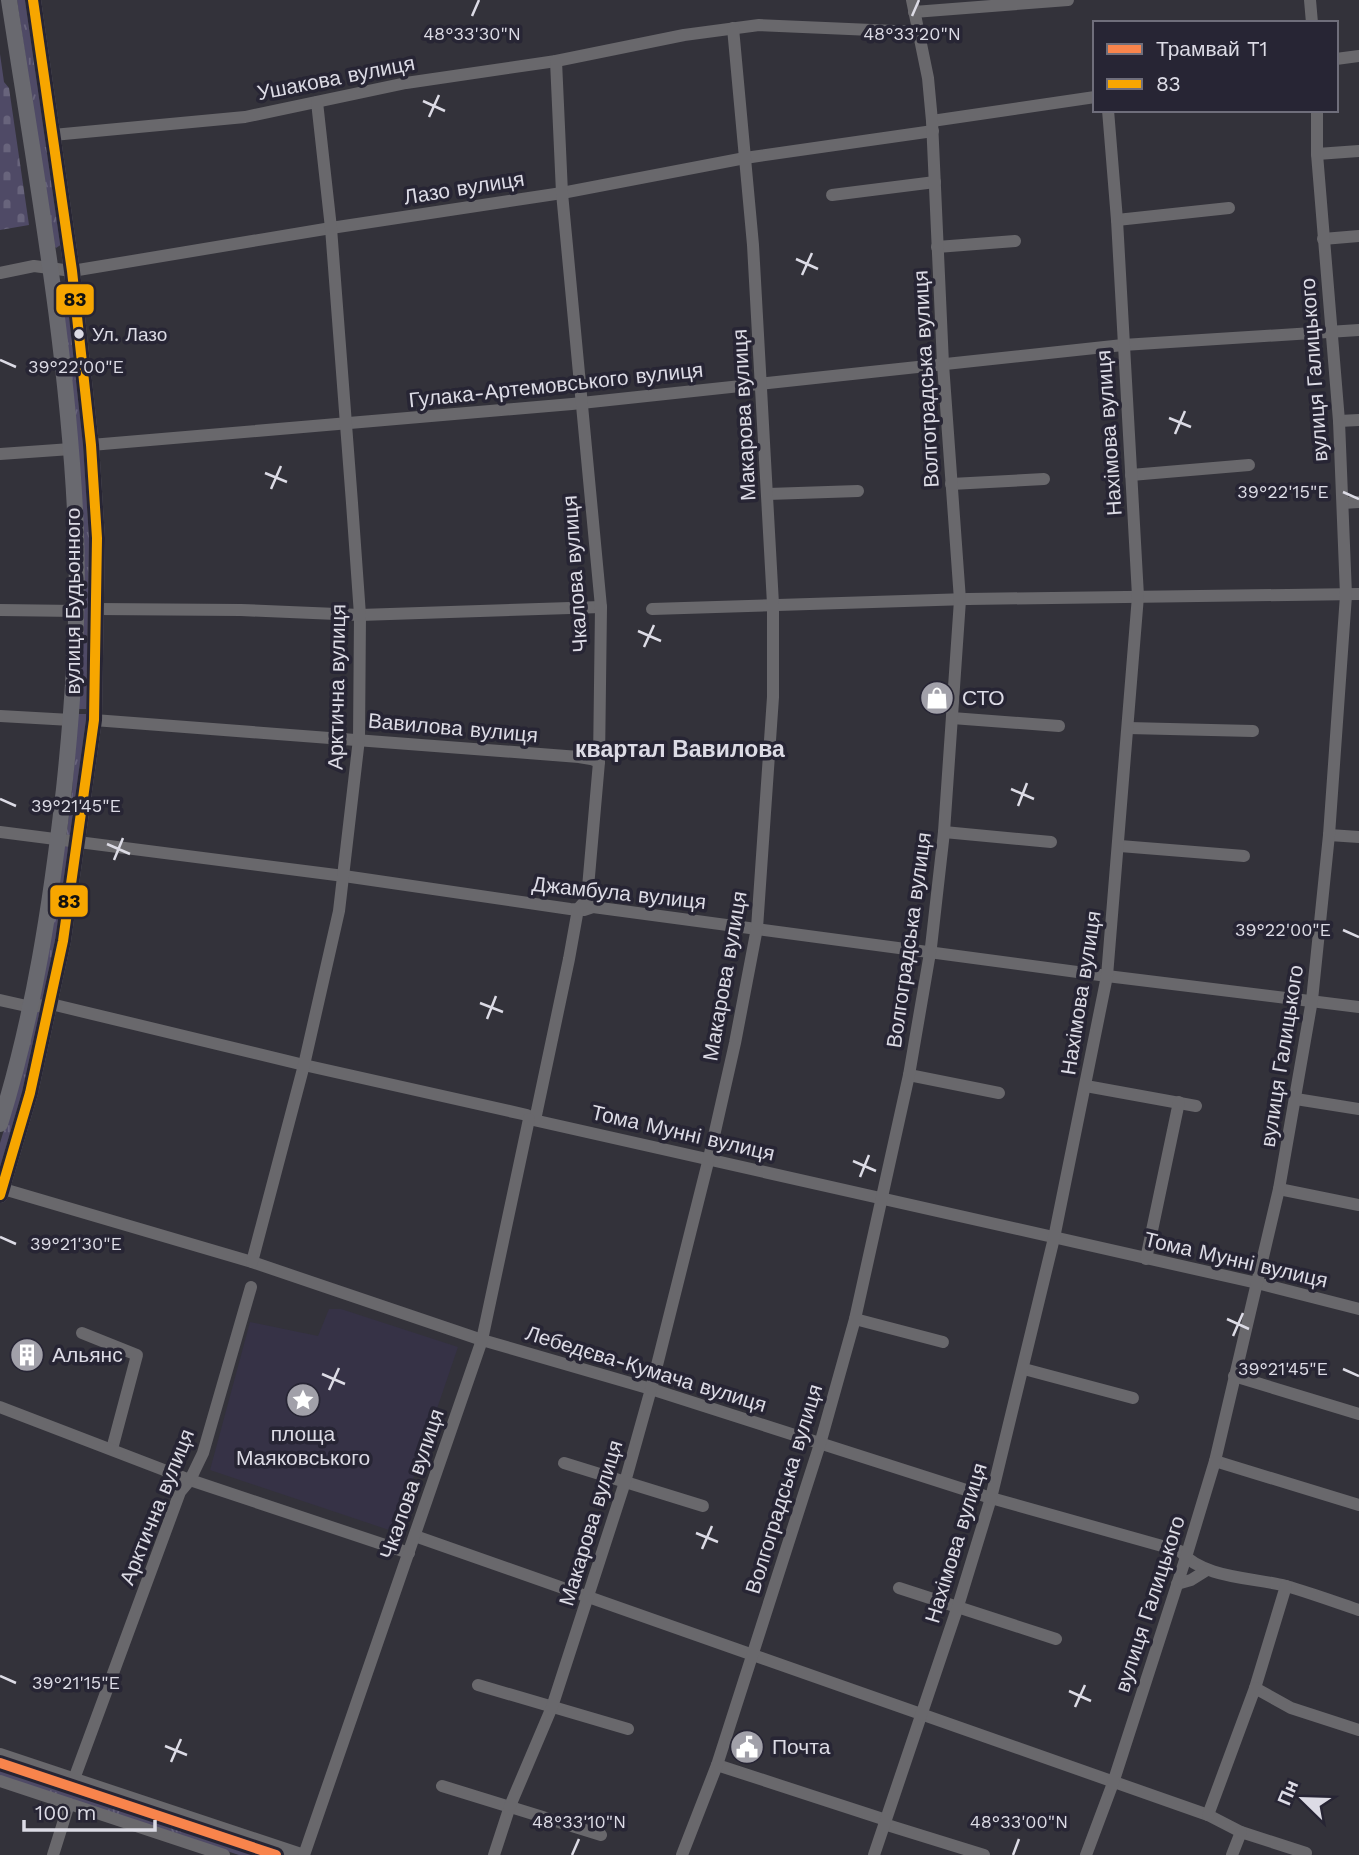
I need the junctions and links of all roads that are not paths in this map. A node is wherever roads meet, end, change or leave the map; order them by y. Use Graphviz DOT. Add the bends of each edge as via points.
graph roads {
  1 [pos="9,0"];
  2 [pos="33,0"];
  3 [pos="1068,0"];
  4 [pos="1310,0"];
  5 [pos="913,6"];
  6 [pos="1312,21"];
  7 [pos="733,27"];
  8 [pos="918,32"];
  9 [pos="1359,56"];
  10 [pos="1338,58"];
  11 [pos="556,61"];
  12 [pos="1093,97"];
  13 [pos="317,102"];
  14 [pos="1108,112"];
  15 [pos="1317,112"];
  16 [pos="933,126"];
  17 [pos="53,135"];
  18 [pos="1359,151"];
  19 [pos="1317,154"];
  20 [pos="745,158"];
  21 [pos="935,182"];
  22 [pos="562,193"];
  23 [pos="832,195"];
  24 [pos="1229,208"];
  25 [pos="1117,220"];
  26 [pos="331,228"];
  27 [pos="1359,236"];
  28 [pos="1323,239"];
  29 [pos="1014,241"];
  30 [pos="937,247"];
  31 [pos="50,270"];
  32 [pos="72,271"];
  33 [pos="0,273"];
  34 [pos="1359,330"];
  35 [pos="1331,332"];
  36 [pos="1123,345"];
  37 [pos="943,364"];
  38 [pos="762,384"];
  39 [pos="581,403"];
  40 [pos="1359,420"];
  41 [pos="1339,421"];
  42 [pos="346,425"];
  43 [pos="92,445"];
  44 [pos="71,449"];
  45 [pos="0,454"];
  46 [pos="1249,465"];
  47 [pos="1131,475"];
  48 [pos="1044,479"];
  49 [pos="951,484"];
  50 [pos="858,491"];
  51 [pos="768,494"];
  52 [pos="1359,502"];
  53 [pos="1343,503"];
  54 [pos="1353,595"];
  55 [pos="1139,596"];
  56 [pos="960,600"];
  57 [pos="773,604"];
  58 [pos="601,607"];
  59 [pos="96,608"];
  60 [pos="652,609"];
  61 [pos="0,610"];
  62 [pos="77,611"];
  63 [pos="360,615"];
  64 [pos="0,716"];
  65 [pos="952,718"];
  66 [pos="71,720"];
  67 [pos="94,720"];
  68 [pos="1059,726"];
  69 [pos="1128,727"];
  70 [pos="1253,731"];
  71 [pos="359,739"];
  72 [pos="598,762"];
  73 [pos="0,832"];
  74 [pos="944,832"];
  75 [pos="1329,835"];
  76 [pos="1359,837"];
  77 [pos="58,840"];
  78 [pos="1051,842"];
  79 [pos="78,843"];
  80 [pos="1119,846"];
  81 [pos="1244,856"];
  82 [pos="344,876"];
  83 [pos="578,909"];
  84 [pos="757,928"];
  85 [pos="930,951"];
  86 [pos="1107,976"];
  87 [pos="0,1000"];
  88 [pos="1312,1000"];
  89 [pos="51,1004"];
  90 [pos="32,1007"];
  91 [pos="1359,1007"];
  92 [pos="304,1065"];
  93 [pos="909,1075"];
  94 [pos="1086,1086"];
  95 [pos="999,1093"];
  96 [pos="1296,1099"];
  97 [pos="1179,1102"];
  98 [pos="1196,1106"];
  99 [pos="1359,1109"];
  100 [pos="532,1119"];
  101 [pos="0,1124"];
  102 [pos="709,1158"];
  103 [pos="1279,1189"];
  104 [pos="1,1190"];
  105 [pos="882,1198"];
  106 [pos="1359,1205"];
  107 [pos="1054,1238"];
  108 [pos="1146,1259"];
  109 [pos="252,1262"];
  110 [pos="1256,1283"];
  111 [pos="251,1287"];
  112 [pos="1359,1309"];
  113 [pos="855,1318"];
  114 [pos="82,1333"];
  115 [pos="482,1340"];
  116 [pos="943,1342"];
  117 [pos="1024,1369"];
  118 [pos="1234,1376"];
  119 [pos="651,1389"];
  120 [pos="1133,1398"];
  121 [pos="0,1408"];
  122 [pos="1359,1415"];
  123 [pos="820,1444"];
  124 [pos="112,1449"];
  125 [pos="1214,1461"];
  126 [pos="564,1464"];
  127 [pos="190,1480"];
  128 [pos="625,1482"];
  129 [pos="991,1499"];
  130 [pos="1359,1505"];
  131 [pos="703,1506"];
  132 [pos="415,1536"];
  133 [pos="409,1553"];
  134 [pos="1186,1557"];
  135 [pos="1207,1570"];
  136 [pos="1177,1584"];
  137 [pos="1286,1586"];
  138 [pos="899,1588"];
  139 [pos="588,1597"];
  140 [pos="958,1606"];
  141 [pos="1359,1610"];
  142 [pos="1056,1639"];
  143 [pos="752,1654"];
  144 [pos="478,1685"];
  145 [pos="1255,1688"];
  146 [pos="552,1707"];
  147 [pos="921,1714"];
  148 [pos="628,1729"];
  149 [pos="1359,1730"];
  150 [pos="0,1754"];
  151 [pos="717,1765"];
  152 [pos="74,1779"];
  153 [pos="0,1782"];
  154 [pos="1113,1783"];
  155 [pos="442,1786"];
  156 [pos="69,1804"];
  157 [pos="510,1806"];
  158 [pos="1208,1815"];
  159 [pos="885,1822"];
  160 [pos="1241,1832"];
  161 [pos="601,1835"];
  162 [pos="1306,1853"];
  163 [pos="53,1855"];
  164 [pos="224,1855"];
  165 [pos="304,1855"];
  166 [pos="494,1855"];
  167 [pos="682,1855"];
  168 [pos="874,1855"];
  169 [pos="984,1855"];
  170 [pos="1086,1855"];
  171 [pos="1232,1855"];
  1 -- 31 [label="main road, вулиця Будьонного"];
  2 -- 17 [label="main road, вулиця Будьонного"];
  3 -- 5 [label="street"];
  4 -- 6 [label="street"];
  5 -- 8 [label="street, Волгоградська вулиця"];
  7 -- 8 [label="street, Ушакова вулиця" via="759,24"];
  7 -- 11 [label="street, Ушакова вулиця"];
  7 -- 20 [label="street, Макарова вулиця"];
  8 -- 16 [label="street, Волгоградська вулиця"];
  9 -- 10 [label="street"];
  11 -- 13 [label="street, Ушакова вулиця" via="406,83"];
  11 -- 22 [label="street, Чкалова вулиця"];
  12 -- 16 [label="street, Лазо вулиця"];
  13 -- 17 [label="street, Ушакова вулиця" via="245,117"];
  13 -- 26 [label="street, Арктична вулиця"];
  14 -- 25 [label="street, Нахімова вулиця"];
  15 -- 19 [label="street, вулиця Галицького"];
  16 -- 20 [label="street, Лазо вулиця"];
  16 -- 21 [label="street, Волгоградська вулиця"];
  17 -- 32 [label="main road, вулиця Будьонного"];
  18 -- 19 [label="street"];
  19 -- 28 [label="street, вулиця Галицького"];
  20 -- 22 [label="street, Лазо вулиця"];
  20 -- 38 [label="street, Макарова вулиця"];
  21 -- 23 [label="street"];
  21 -- 30 [label="street, Волгоградська вулиця"];
  22 -- 26 [label="street, Лазо вулиця"];
  22 -- 39 [label="street, Чкалова вулиця"];
  24 -- 25 [label="street"];
  25 -- 36 [label="street, Нахімова вулиця"];
  26 -- 32 [label="street, Лазо вулиця"];
  26 -- 42 [label="street, Арктична вулиця"];
  27 -- 28 [label="street"];
  28 -- 35 [label="street, вулиця Галицького"];
  29 -- 30 [label="street"];
  30 -- 37 [label="street, Волгоградська вулиця"];
  31 -- 32 [label="street, Лазо вулиця"];
  31 -- 33 [label="street, Лазо вулиця" via="34,266"];
  31 -- 44 [label="main road, вулиця Будьонного"];
  32 -- 43 [label="main road, вулиця Будьонного"];
  34 -- 35 [label="street, Гулака-Артемовського вулиця"];
  35 -- 36 [label="street, Гулака-Артемовського вулиця"];
  35 -- 41 [label="street, вулиця Галицького"];
  36 -- 37 [label="street, Гулака-Артемовського вулиця"];
  36 -- 47 [label="street, Нахімова вулиця"];
  37 -- 38 [label="street, Гулака-Артемовського вулиця"];
  37 -- 49 [label="street, Волгоградська вулиця"];
  38 -- 39 [label="street, Гулака-Артемовського вулиця"];
  38 -- 51 [label="street, Макарова вулиця"];
  39 -- 42 [label="street, Гулака-Артемовського вулиця"];
  39 -- 58 [label="street, Чкалова вулиця"];
  40 -- 41 [label="street"];
  41 -- 53 [label="street, вулиця Галицького"];
  42 -- 43 [label="street, Гулака-Артемовського вулиця"];
  42 -- 63 [label="street, Арктична вулиця"];
  43 -- 59 [label="main road, вулиця Будьонного"];
  44 -- 45 [label="street"];
  44 -- 62 [label="main road, вулиця Будьонного"];
  46 -- 47 [label="street"];
  47 -- 55 [label="street, Нахімова вулиця"];
  48 -- 49 [label="street"];
  49 -- 56 [label="street, Волгоградська вулиця"];
  50 -- 51 [label="street"];
  51 -- 57 [label="street, Макарова вулиця"];
  52 -- 53 [label="street"];
  53 -- 54 [label="street, вулиця Галицького"];
  54 -- 55 [label="street"];
  54 -- 75 [label="street, вулиця Галицького"];
  55 -- 56 [label="street"];
  55 -- 69 [label="street, Нахімова вулиця"];
  56 -- 57 [label="street"];
  56 -- 65 [label="street, Волгоградська вулиця"];
  57 -- 60 [label="street"];
  57 -- 84 [label="street, Макарова вулиця" via="773,697"];
  58 -- 63 [label="street"];
  58 -- 72 [label="street, Чкалова вулиця"];
  59 -- 63 [label="street"];
  59 -- 67 [label="main road, вулиця Будьонного"];
  61 -- 62 [label="street"];
  62 -- 66 [label="main road, вулиця Будьонного"];
  63 -- 71 [label="street, Арктична вулиця"];
  64 -- 66 [label="street"];
  65 -- 68 [label="street"];
  65 -- 74 [label="street, Волгоградська вулиця"];
  66 -- 77 [label="main road, вулиця Будьонного"];
  67 -- 71 [label="street, Вавилова вулиця"];
  67 -- 79 [label="main road, вулиця Будьонного"];
  69 -- 70 [label="street"];
  69 -- 80 [label="street, Нахімова вулиця"];
  71 -- 72 [label="street, Вавилова вулиця"];
  71 -- 82 [label="street, Арктична вулиця"];
  72 -- 83 [label="street, Чкалова вулиця" via="587,899"];
  73 -- 77 [label="street, Джамбула вулиця"];
  74 -- 78 [label="street"];
  74 -- 85 [label="street, Волгоградська вулиця"];
  75 -- 76 [label="street"];
  75 -- 88 [label="street, вулиця Галицького"];
  77 -- 79 [label="street, Джамбула вулиця"];
  77 -- 90 [label="main road, вулиця Будьонного"];
  79 -- 82 [label="street, Джамбула вулиця"];
  79 -- 89 [label="main road, вулиця Будьонного"];
  80 -- 81 [label="street"];
  80 -- 86 [label="street, Нахімова вулиця"];
  82 -- 83 [label="street, Джамбула вулиця"];
  82 -- 92 [label="street, Арктична вулиця"];
  83 -- 84 [label="street, Джамбула вулиця" via="593,907"];
  83 -- 100 [label="street, Чкалова вулиця"];
  84 -- 85 [label="street, Джамбула вулиця"];
  84 -- 102 [label="street, Макарова вулиця"];
  85 -- 86 [label="street, Джамбула вулиця"];
  85 -- 93 [label="street, Волгоградська вулиця"];
  86 -- 88 [label="street, Джамбула вулиця"];
  86 -- 94 [label="street, Нахімова вулиця"];
  87 -- 90 [label="street, Тома Мунні вулиця"];
  88 -- 91 [label="street, Джамбула вулиця"];
  88 -- 96 [label="street, вулиця Галицького"];
  89 -- 90 [label="street, Тома Мунні вулиця"];
  89 -- 92 [label="street, Тома Мунні вулиця"];
  89 -- 104 [label="main road, вулиця Будьонного"];
  90 -- 101 [label="main road, вулиця Будьонного"];
  92 -- 100 [label="street, Тома Мунні вулиця"];
  92 -- 109 [label="street, Арктична вулиця"];
  93 -- 95 [label="street"];
  93 -- 105 [label="street, Волгоградська вулиця"];
  94 -- 97 [label="street"];
  94 -- 107 [label="street, Нахімова вулиця"];
  96 -- 99 [label="street"];
  96 -- 103 [label="street, вулиця Галицького"];
  97 -- 98 [label="street"];
  97 -- 108 [label="street"];
  100 -- 102 [label="street, Тома Мунні вулиця"];
  100 -- 115 [label="street, Чкалова вулиця"];
  102 -- 105 [label="street, Тома Мунні вулиця"];
  102 -- 119 [label="street, Макарова вулиця"];
  103 -- 106 [label="street"];
  103 -- 110 [label="street, вулиця Галицького"];
  104 -- 109 [label="street, Лебедєва-Кумача вулиця"];
  105 -- 107 [label="street, Тома Мунні вулиця"];
  105 -- 113 [label="street, Волгоградська вулиця"];
  107 -- 108 [label="street, Тома Мунні вулиця"];
  107 -- 117 [label="street, Нахімова вулиця"];
  108 -- 110 [label="street, Тома Мунні вулиця"];
  109 -- 115 [label="street, Лебедєва-Кумача вулиця"];
  110 -- 112 [label="street, Тома Мунні вулиця"];
  110 -- 118 [label="street, вулиця Галицького"];
  111 -- 127 [label="street, Арктична вулиця" via="203,1452"];
  113 -- 116 [label="street"];
  113 -- 123 [label="street, Волгоградська вулиця"];
  114 -- 124 [label="street" via="137,1355"];
  115 -- 119 [label="street, Лебедєва-Кумача вулиця"];
  115 -- 132 [label="street, Чкалова вулиця"];
  117 -- 120 [label="street"];
  117 -- 129 [label="street, Нахімова вулиця"];
  118 -- 122 [label="street"];
  118 -- 125 [label="street, вулиця Галицького"];
  119 -- 123 [label="street, Лебедєва-Кумача вулиця"];
  119 -- 128 [label="street, Макарова вулиця"];
  121 -- 124 [label="street"];
  123 -- 129 [label="street, Лебедєва-Кумача вулиця"];
  123 -- 143 [label="street, Волгоградська вулиця"];
  124 -- 127 [label="street"];
  125 -- 130 [label="street"];
  125 -- 134 [label="street, вулиця Галицького"];
  126 -- 128 [label="street"];
  127 -- 133 [label="street"];
  127 -- 152 [label="street, Арктична вулиця" via="180,1492"];
  128 -- 131 [label="street"];
  128 -- 139 [label="street, Макарова вулиця"];
  129 -- 134 [label="street, Лебедєва-Кумача вулиця" via="1180,1550"];
  129 -- 140 [label="street, Нахімова вулиця"];
  132 -- 133 [label="street, Чкалова вулиця"];
  132 -- 139 [label="street"];
  133 -- 165 [label="street, Чкалова вулиця"];
  134 -- 135 [label="street, Лебедєва-Кумача вулиця"];
  134 -- 136 [label="street, вулиця Галицького"];
  135 -- 136 [label="street"];
  135 -- 137 [label="street, Лебедєва-Кумача вулиця"];
  136 -- 154 [label="street, вулиця Галицького"];
  137 -- 141 [label="street, Лебедєва-Кумача вулиця"];
  137 -- 145 [label="street"];
  138 -- 140 [label="street"];
  139 -- 143 [label="street"];
  139 -- 146 [label="street, Макарова вулиця"];
  140 -- 142 [label="street"];
  140 -- 147 [label="street, Нахімова вулиця"];
  143 -- 147 [label="street"];
  143 -- 151 [label="street, Волгоградська вулиця"];
  144 -- 146 [label="street"];
  145 -- 149 [label="street" via="1291,1708"];
  145 -- 158 [label="street"];
  146 -- 148 [label="street"];
  146 -- 157 [label="street, Макарова вулиця"];
  147 -- 154 [label="street"];
  147 -- 159 [label="street, Нахімова вулиця"];
  150 -- 152 [label="street"];
  151 -- 159 [label="street"];
  151 -- 167 [label="street, Волгоградська вулиця"];
  152 -- 165 [label="street"];
  153 -- 156 [label="street"];
  154 -- 158 [label="street"];
  154 -- 170 [label="street, вулиця Галицького"];
  155 -- 157 [label="street"];
  156 -- 163 [label="street"];
  156 -- 164 [label="street"];
  157 -- 161 [label="street"];
  157 -- 166 [label="street, Макарова вулиця"];
  158 -- 160 [label="street"];
  159 -- 168 [label="street, Нахімова вулиця"];
  159 -- 169 [label="street"];
  160 -- 162 [label="street"];
  160 -- 171 [label="street"];
}
